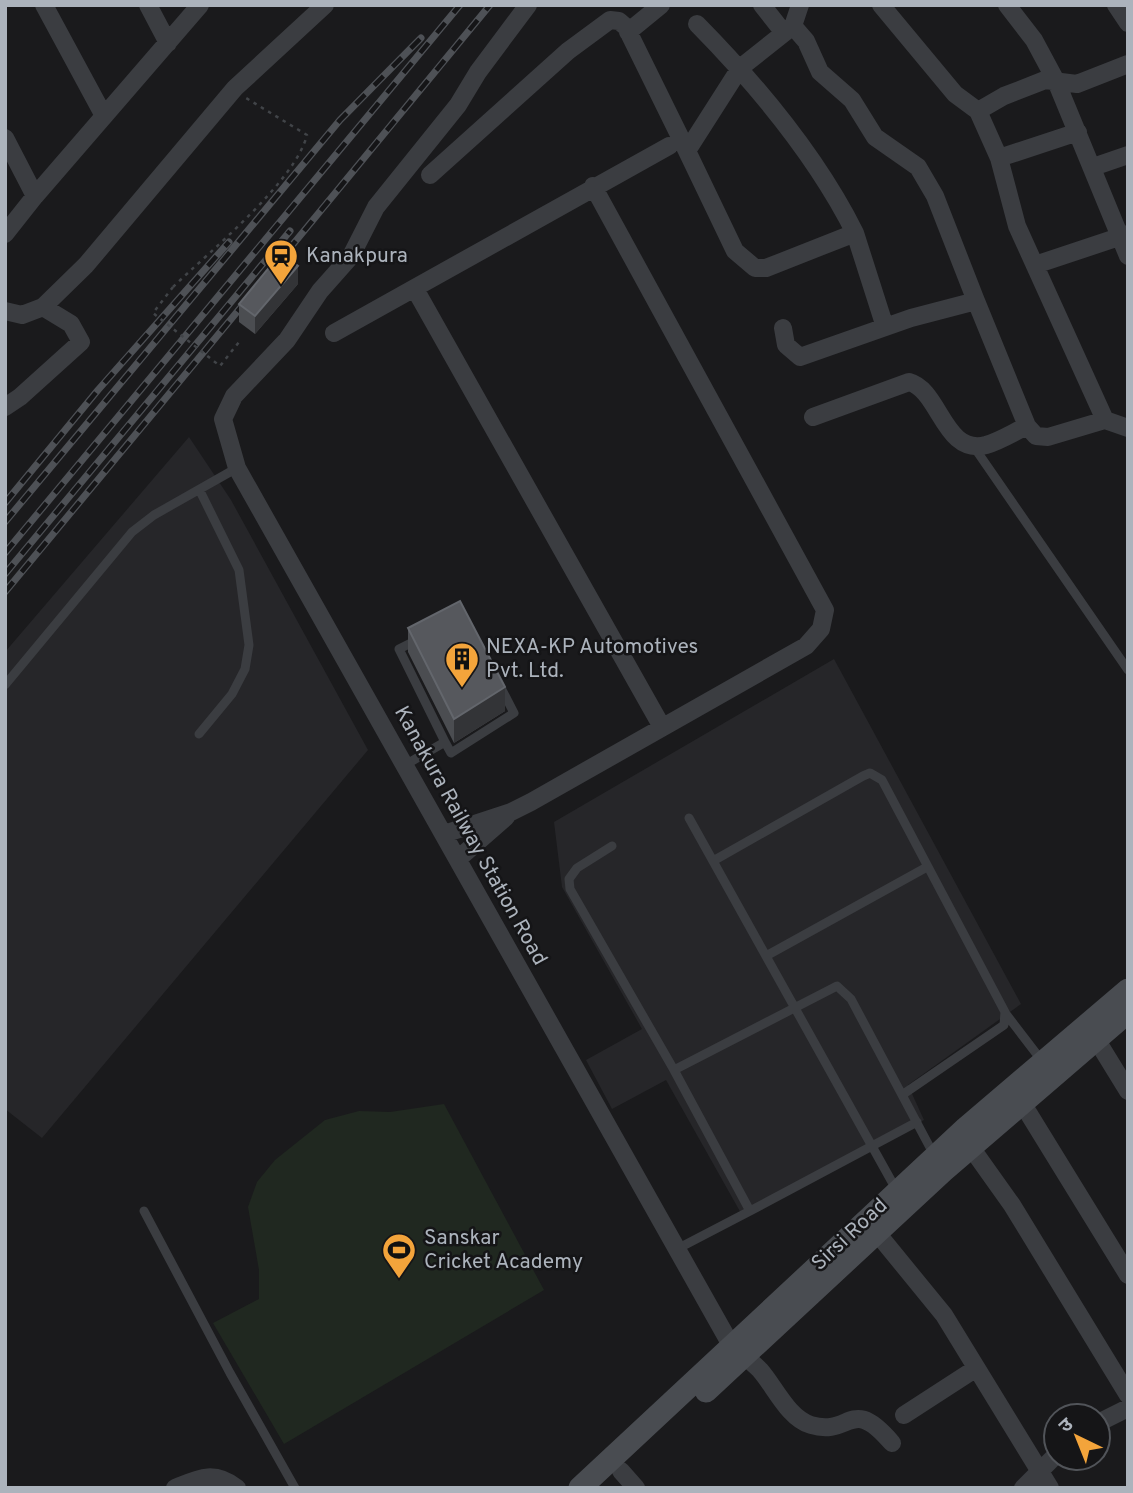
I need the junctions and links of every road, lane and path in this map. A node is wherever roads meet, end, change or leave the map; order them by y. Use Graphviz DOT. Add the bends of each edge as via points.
graph roads {
  1 [pos="44,5"];
  2 [pos="148,5"];
  3 [pos="200,5"];
  4 [pos="528,5"];
  5 [pos="661,5"];
  6 [pos="762,5"];
  7 [pos="800,5"];
  8 [pos="881,5"];
  9 [pos="1007,5"];
  10 [pos="1116,5"];
  11 [pos="319,7"];
  12 [pos="1128,23"];
  13 [pos="698,24"];
  14 [pos="788,30"];
  15 [pos="628,32"];
  16 [pos="168,43"];
  17 [pos="1128,64"];
  18 [pos="740,68"];
  19 [pos="1056,82"];
  20 [pos="235,88"];
  21 [pos="978,111"];
  22 [pos="104,116"];
  23 [pos="1078,132"];
  24 [pos="5,138"];
  25 [pos="678,148"];
  26 [pos="1128,155"];
  27 [pos="999,159"];
  28 [pos="1093,167"];
  29 [pos="430,175"];
  30 [pos="593,187"];
  31 [pos="35,196"];
  32 [pos="855,233"];
  33 [pos="5,234"];
  34 [pos="1125,234"];
  35 [pos="1128,256"];
  36 [pos="1035,265"];
  37 [pos="415,289"];
  38 [pos="976,301"];
  39 [pos="43,307"];
  40 [pos="5,311"];
  41 [pos="885,327"];
  42 [pos="783,328"];
  43 [pos="334,334"];
  44 [pos="239,342"];
  45 [pos="5,407"];
  46 [pos="813,417"];
  47 [pos="1105,420"];
  48 [pos="1027,426"];
  49 [pos="1128,428"];
  50 [pos="973,445"];
  51 [pos="237,468"];
  52 [pos="200,491"];
  53 [pos="431,632"];
  54 [pos="1128,670"];
  55 [pos="495,676"];
  56 [pos="5,685"];
  57 [pos="662,727"];
  58 [pos="199,734"];
  59 [pos="444,742"];
  60 [pos="405,765"];
  61 [pos="511,812"];
  62 [pos="689,818"];
  63 [pos="444,834"];
  64 [pos="612,846"];
  65 [pos="458,859"];
  66 [pos="713,861"];
  67 [pos="927,867"];
  68 [pos="766,956"];
  69 [pos="1128,990"];
  70 [pos="793,1008"];
  71 [pos="1005,1012"];
  72 [pos="1128,1012"];
  73 [pos="1096,1039"];
  74 [pos="1042,1061"];
  75 [pos="674,1070"];
  76 [pos="1128,1091"];
  77 [pos="902,1095"];
  78 [pos="1017,1095"];
  79 [pos="917,1122"];
  80 [pos="872,1146"];
  81 [pos="970,1146"];
  82 [pos="935,1157"];
  83 [pos="897,1191"];
  84 [pos="145,1211"];
  85 [pos="750,1211"];
  86 [pos="877,1233"];
  87 [pos="677,1249"];
  88 [pos="1128,1275"];
  89 [pos="737,1350"];
  90 [pos="975,1369"];
  91 [pos="1128,1395"];
  92 [pos="1128,1408"];
  93 [pos="904,1415"];
  94 [pos="1112,1416"];
  95 [pos="892,1443"];
  96 [pos="1042,1469"];
  97 [pos="1039,1472"];
  98 [pos="629,1479"];
  99 [pos="175,1488"];
  100 [pos="237,1488"];
  101 [pos="295,1488"];
  102 [pos="580,1488"];
  103 [pos="602,1488"];
  104 [pos="1023,1488"];
  105 [pos="1050,1488"];
  1 -- 22 [label="street"];
  2 -- 16 [label="street"];
  3 -- 16 [label="street"];
  4 -- 51 [label="street, Kanakura Railway Station Road" via="458,105 376,208 351,256 287,340 233,397 223,419"];
  5 -- 15 [label="street"];
  6 -- 14 [label="street"];
  7 -- 14 [label="street"];
  8 -- 21 [label="street" via="955,94"];
  9 -- 19 [label="street" via="1034,40"];
  10 -- 12 [label="street"];
  11 -- 20 [label="street"];
  13 -- 18 [label="street"];
  14 -- 18 [label="street"];
  14 -- 38 [label="street" via="806,41 820,72 852,100 875,136 918,167 935,196"];
  15 -- 25 [label="street"];
  15 -- 29 [label="street" via="619,21 601,24"];
  16 -- 22 [label="street"];
  17 -- 19 [label="street" via="1077,84"];
  18 -- 25 [label="street"];
  18 -- 32 [label="street" via="820,170"];
  19 -- 21 [label="street" via="1045,80"];
  19 -- 23 [label="street"];
  20 -- 39 [label="street" via="86,265"];
  20 -- 44 [label="path, bridge" via="252,104 307,135 302,151 272,190 173,287 153,313 220,366"];
  21 -- 27 [label="street"];
  22 -- 31 [label="street"];
  23 -- 27 [label="street"];
  23 -- 28 [label="street"];
  24 -- 31 [label="street"];
  25 -- 30 [label="street"];
  25 -- 32 [label="street" via="735,251 755,268 766,268"];
  26 -- 28 [label="street"];
  27 -- 36 [label="street" via="1017,226"];
  28 -- 34 [label="street"];
  30 -- 37 [label="street"];
  30 -- 57 [label="street" via="825,610 821,629 806,646"];
  31 -- 33 [label="street"];
  32 -- 41 [label="street"];
  34 -- 35 [label="street"];
  34 -- 36 [label="street"];
  36 -- 47 [label="street"];
  37 -- 43 [label="street"];
  37 -- 57 [label="street"];
  38 -- 41 [label="street"];
  38 -- 48 [label="street"];
  39 -- 40 [label="street" via="23,315"];
  39 -- 45 [label="street" via="71,324 81,342"];
  41 -- 42 [label="street" via="800,357 786,345"];
  46 -- 50 [label="street" via="909,382 922,390 960,440"];
  47 -- 48 [label="street" via="1048,437 1036,436"];
  47 -- 49 [label="street"];
  48 -- 50 [label="street" via="985,445"];
  50 -- 54 [label="lane"];
  51 -- 52 [label="lane"];
  51 -- 60 [label="street, Kanakura Railway Station Road"];
  52 -- 56 [label="lane" via="132,532"];
  52 -- 58 [label="lane" via="239,570 248,645 245,668 232,694"];
  53 -- 59 [label="lane" via="399,649"];
  55 -- 59 [label="lane" via="514,713 451,753"];
  57 -- 61 [label="street"];
  59 -- 60 [label="lane"];
  60 -- 63 [label="street, Kanakura Railway Station Road"];
  61 -- 63 [label="street"];
  61 -- 65 [label="street"];
  62 -- 66 [label="lane"];
  63 -- 65 [label="street, Kanakura Railway Station Road"];
  64 -- 75 [label="lane" via="577,868 569,879 570,889"];
  65 -- 87 [label="street, Kanakura Railway Station Road"];
  66 -- 67 [label="lane" via="870,773 882,780"];
  66 -- 68 [label="lane"];
  67 -- 68 [label="lane"];
  67 -- 71 [label="lane"];
  68 -- 70 [label="lane"];
  69 -- 74 [label="main road, Sirsi Road"];
  70 -- 75 [label="lane"];
  70 -- 77 [label="lane" via="837,986 845,991"];
  70 -- 80 [label="lane"];
  71 -- 74 [label="lane"];
  71 -- 77 [label="lane" via="1004,1026"];
  72 -- 73 [label="main road, Sirsi Road"];
  73 -- 76 [label="street"];
  73 -- 78 [label="main road, Sirsi Road"];
  74 -- 78 [label="main road, Sirsi Road"];
  75 -- 85 [label="lane"];
  77 -- 79 [label="lane"];
  78 -- 81 [label="main road, Sirsi Road"];
  78 -- 82 [label="main road, Sirsi Road"];
  78 -- 88 [label="street"];
  79 -- 80 [label="lane"];
  79 -- 82 [label="lane"];
  80 -- 83 [label="lane"];
  80 -- 85 [label="lane"];
  81 -- 86 [label="main road, Sirsi Road"];
  81 -- 91 [label="street" via="1012,1205"];
  82 -- 83 [label="main road, Sirsi Road"];
  83 -- 89 [label="main road, Sirsi Road"];
  84 -- 101 [label="lane"];
  85 -- 87 [label="lane"];
  86 -- 89 [label="main road, Sirsi Road"];
  86 -- 90 [label="street" via="943,1315"];
  87 -- 89 [label="street, Kanakura Railway Station Road"];
  89 -- 95 [label="street, Kanakura Railway Station Road" via="795,1415 825,1426 865,1419 875,1423"];
  89 -- 98 [label="main road, Sirsi Road"];
  89 -- 102 [label="main road, Sirsi Road"];
  90 -- 93 [label="street"];
  90 -- 97 [label="street"];
  92 -- 94 [label="street"];
  96 -- 97 [label="street"];
  97 -- 104 [label="street"];
  97 -- 105 [label="street"];
  98 -- 103 [label="main road, Sirsi Road"];
  99 -- 100 [label="street" via="208,1475"];
}
